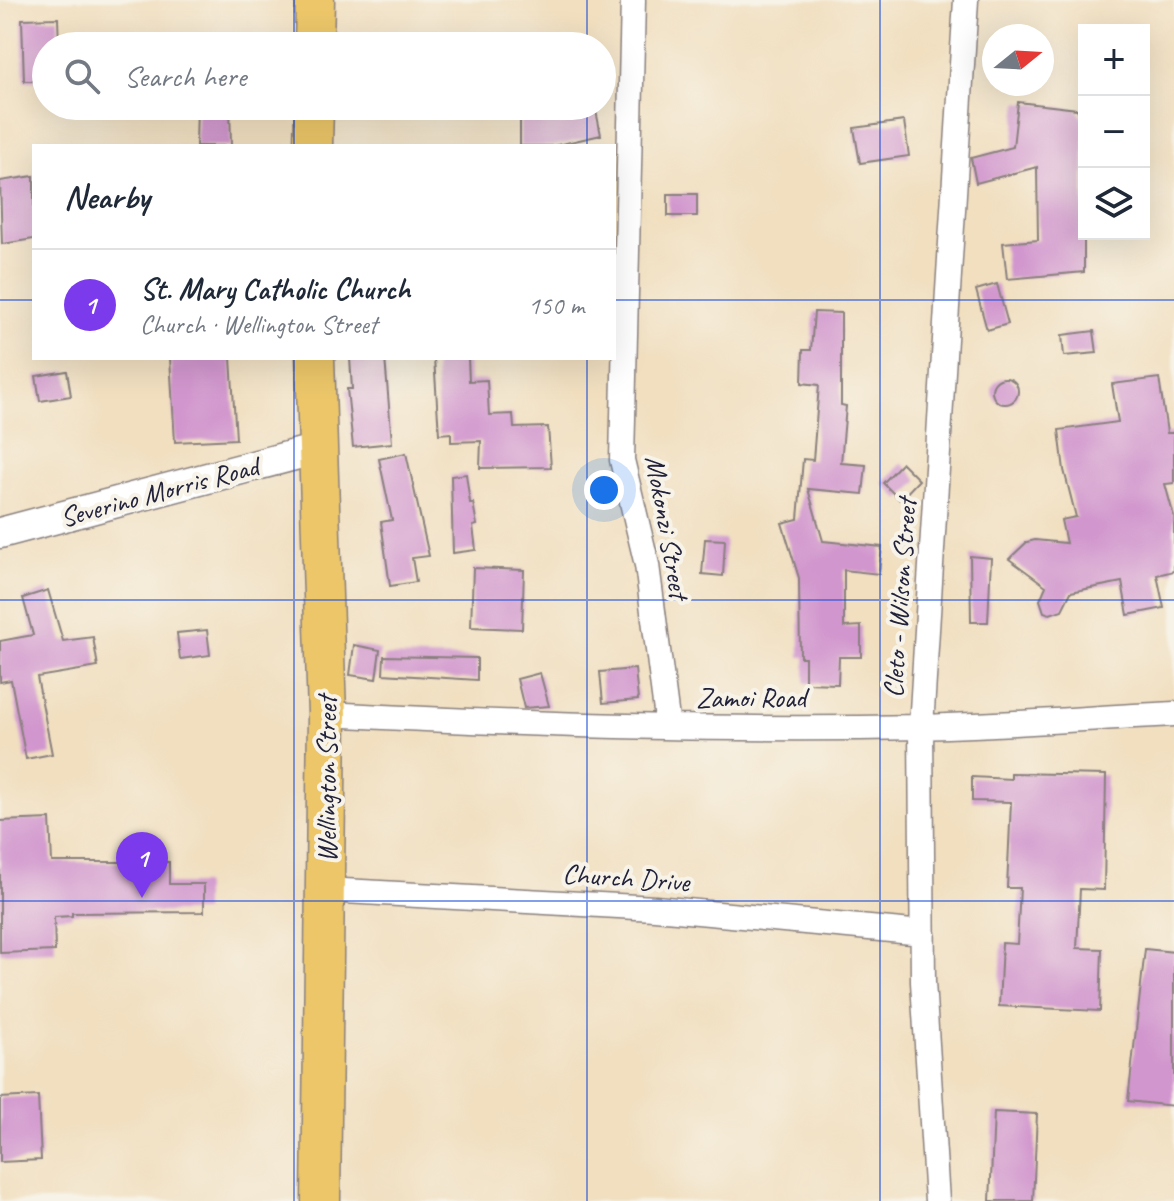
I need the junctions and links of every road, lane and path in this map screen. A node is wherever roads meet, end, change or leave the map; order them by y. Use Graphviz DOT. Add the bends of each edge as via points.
graph roads {
  1 [pos="315,0"];
  2 [pos="633,0"];
  3 [pos="966,0"];
  4 [pos="314,32"];
  5 [pos="314,120"];
  6 [pos="313,144"];
  7 [pos="315,360"];
  8 [pos="317,449"];
  9 [pos="0,533"];
  10 [pos="327,714"];
  11 [pos="1174,714"];
  12 [pos="668,727"];
  13 [pos="921,727"];
  14 [pos="325,890"];
  15 [pos="923,933"];
  16 [pos="321,1201"];
  17 [pos="937,1201"];
  1 -- 4 [label="main road"];
  2 -- 12 [label="street, Mokonzi Street" via="622,460 647,565"];
  3 -- 13 [label="street, Cleto - Wilson Street"];
  5 -- 6 [label="main road"];
  7 -- 8 [label="main road, Wellington Street"];
  8 -- 9 [label="street, Severino Morris Road"];
  8 -- 10 [label="main road, Wellington Street"];
  10 -- 12 [label="street, Zamoi Road"];
  10 -- 14 [label="main road, Wellington Street"];
  11 -- 13 [label="street, Zamoi Road"];
  12 -- 13 [label="street, Zamoi Road"];
  13 -- 15 [label="street, Cleto - Wilson Street"];
  14 -- 15 [label="street, Church Drive" via="655,908"];
  14 -- 16 [label="main road, Wellington Street"];
  15 -- 17 [label="street, Cleto - Wilson Street"];
}
